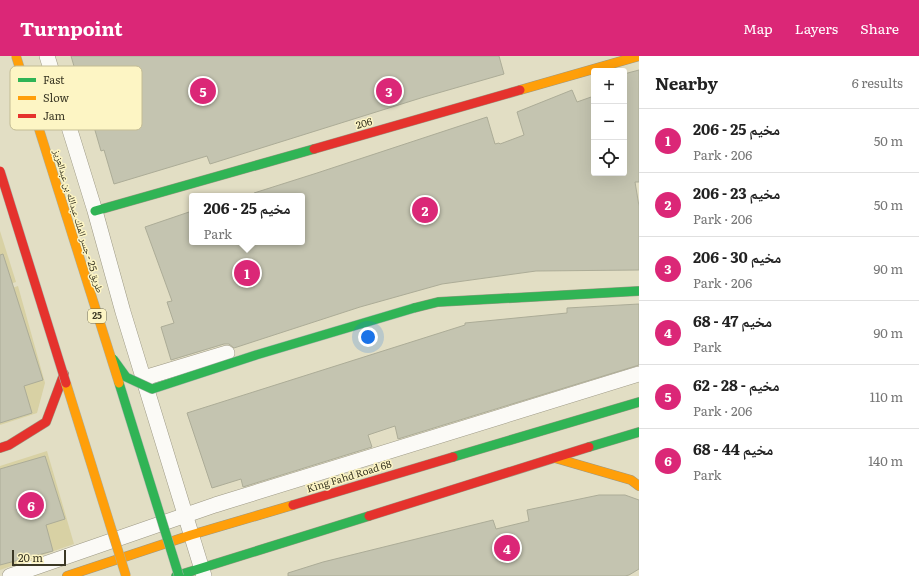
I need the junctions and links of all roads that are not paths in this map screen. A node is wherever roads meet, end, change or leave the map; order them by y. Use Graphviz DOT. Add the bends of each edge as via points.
graph roads {
  1 [pos="16,56"];
  2 [pos="47,56"];
  3 [pos="639,56"];
  4 [pos="19,66"];
  5 [pos="50,66"];
  6 [pos="39,130"];
  7 [pos="70,130"];
  8 [pos="0,171"];
  9 [pos="95,211"];
  10 [pos="639,281"];
  11 [pos="639,292"];
  12 [pos="109,353"];
  13 [pos="64,374"];
  14 [pos="639,374"];
  15 [pos="144,378"];
  16 [pos="639,402"];
  17 [pos="639,432"];
  18 [pos="0,448"];
  19 [pos="555,458"];
  20 [pos="639,486"];
  21 [pos="191,535"];
  22 [pos="202,572"];
  23 [pos="10,576"];
  24 [pos="67,576"];
  25 [pos="126,576"];
  26 [pos="177,576"];
  1 -- 4 [label="main road, طريق 25 - جسر الملك عبدالله بن عبدالعزيز / 25, bridge"];
  2 -- 5 [label="street"];
  3 -- 9 [label="main road, 206"];
  6 -- 12 [label="main road, طريق 25 - جسر الملك عبدالله بن عبدالعزيز / 25, bridge"];
  7 -- 9 [label="street"];
  8 -- 13 [label="main road, bridge"];
  9 -- 15 [label="street"];
  10 -- 15 [label="street" via="441,291"];
  11 -- 12 [label="main road, bridge" via="438,302 256,355 152,389 126,377"];
  12 -- 26 [label="main road, طريق 25 - جسر الملك عبدالله بن عبدالعزيز / 25, bridge"];
  13 -- 18 [label="main road" via="46,422"];
  13 -- 25 [label="main road, bridge"];
  14 -- 23 [label="street" via="215,505"];
  15 -- 21 [label="street"];
  16 -- 21 [label="main road, King Fahd Road 68"];
  17 -- 19 [label="main road"];
  19 -- 20 [label="main road" via="631,480"];
  19 -- 22 [label="main road"];
  21 -- 22 [label="street"];
  21 -- 24 [label="main road, King Fahd Road 68"];
  22 -- 26 [label="main road"];
}
